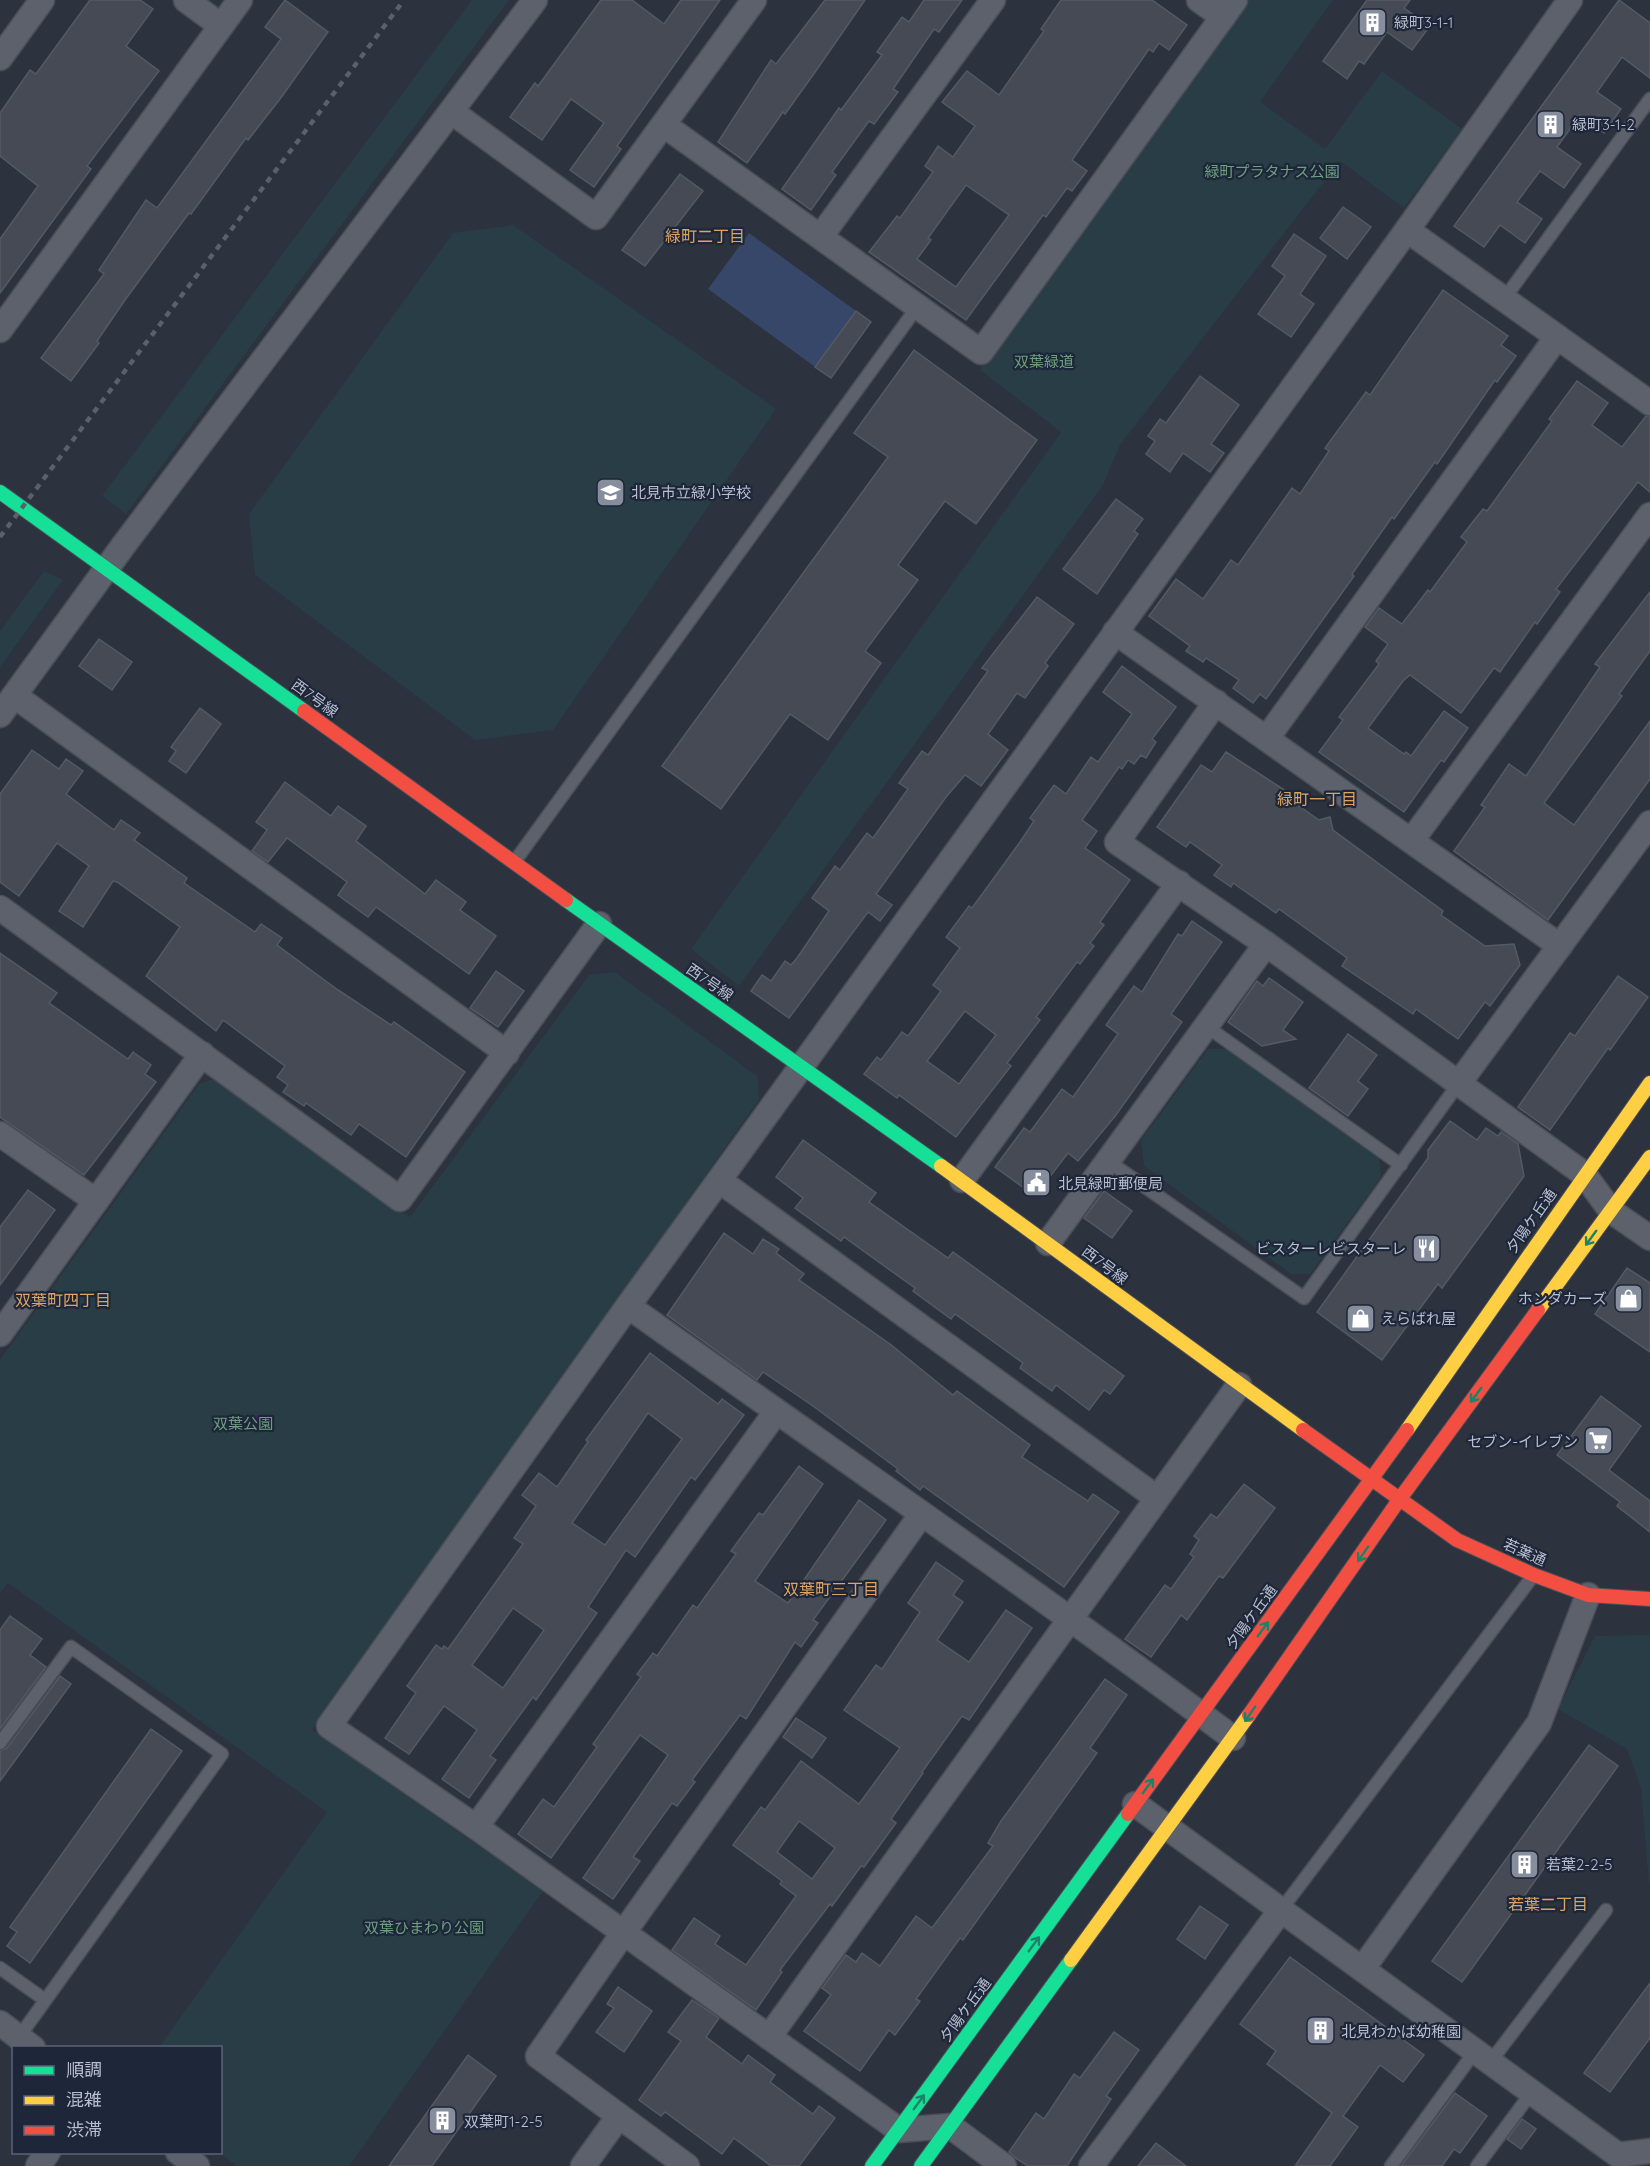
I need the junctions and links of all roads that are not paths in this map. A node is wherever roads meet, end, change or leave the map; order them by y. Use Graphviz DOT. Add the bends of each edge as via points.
graph roads {
  1 [pos="42,0"];
  2 [pos="186,0"];
  3 [pos="240,0"];
  4 [pos="535,0"];
  5 [pos="754,0"];
  6 [pos="993,0"];
  7 [pos="1199,0"];
  8 [pos="1570,0"];
  9 [pos="1229,9"];
  10 [pos="220,25"];
  11 [pos="0,58"];
  12 [pos="1650,99"];
  13 [pos="452,112"];
  14 [pos="664,125"];
  15 [pos="1407,230"];
  16 [pos="821,236"];
  17 [pos="1504,299"];
  18 [pos="918,306"];
  19 [pos="0,330"];
  20 [pos="1557,337"];
  21 [pos="1650,403"];
  22 [pos="0,492"];
  23 [pos="1650,515"];
  24 [pos="106,568"];
  25 [pos="1115,632"];
  26 [pos="15,696"];
  27 [pos="1216,702"];
  28 [pos="0,715"];
  29 [pos="1267,738"];
  30 [pos="1650,823"];
  31 [pos="1412,840"];
  32 [pos="514,861"];
  33 [pos="1179,883"];
  34 [pos="0,908"];
  35 [pos="599,924"];
  36 [pos="1266,944"];
  37 [pos="1560,946"];
  38 [pos="1206,1026"];
  39 [pos="507,1053"];
  40 [pos="202,1054"];
  41 [pos="802,1068"];
  42 [pos="1459,1083"];
  43 [pos="1650,1083"];
  44 [pos="0,1134"];
  45 [pos="1650,1157"];
  46 [pos="1108,1161"];
  47 [pos="1401,1165"];
  48 [pos="1584,1174"];
  49 [pos="962,1180"];
  50 [pos="720,1181"];
  51 [pos="96,1201"];
  52 [pos="1611,1211"];
  53 [pos="1650,1238"];
  54 [pos="1048,1243"];
  55 [pos="628,1306"];
  56 [pos="0,1334"];
  57 [pos="1239,1385"];
  58 [pos="776,1412"];
  59 [pos="1371,1481"];
  60 [pos="1157,1498"];
  61 [pos="1399,1500"];
  62 [pos="921,1515"];
  63 [pos="1534,1575"];
  64 [pos="1588,1595"];
  65 [pos="1650,1599"];
  66 [pos="1072,1618"];
  67 [pos="1201,1715"];
  68 [pos="1233,1738"];
  69 [pos="0,1743"];
  70 [pos="1135,1804"];
  71 [pos="476,1827"];
  72 [pos="1167,1828"];
  73 [pos="1281,1910"];
  74 [pos="1606,1910"];
  75 [pos="624,1932"];
  76 [pos="0,1968"];
  77 [pos="1363,1968"];
  78 [pos="45,2000"];
  79 [pos="17,2036"];
  80 [pos="769,2037"];
  81 [pos="1483,2056"];
  82 [pos="1532,2092"];
  83 [pos="619,2115"];
  84 [pos="950,2127"];
  85 [pos="899,2130"];
  86 [pos="1650,2151"];
  87 [pos="181,2154"];
  88 [pos="1614,2160"];
  89 [pos="197,2166"];
  90 [pos="583,2166"];
  91 [pos="687,2166"];
  92 [pos="872,2166"];
  93 [pos="921,2166"];
  94 [pos="1004,2166"];
  95 [pos="1091,2166"];
  96 [pos="1391,2166"];
  97 [pos="1477,2166"];
  1 -- 11 [label="street"];
  2 -- 10 [label="street"];
  3 -- 10 [label="street"];
  4 -- 13 [label="street"];
  5 -- 14 [label="street"];
  6 -- 16 [label="street"];
  7 -- 9 [label="street"];
  8 -- 15 [label="street"];
  9 -- 18 [label="street" via="981,352"];
  10 -- 19 [label="street"];
  12 -- 17 [label="lane"];
  13 -- 14 [label="street" via="596,217"];
  13 -- 24 [label="street"];
  14 -- 16 [label="street"];
  15 -- 17 [label="street"];
  15 -- 25 [label="street"];
  16 -- 18 [label="street"];
  17 -- 20 [label="street"];
  18 -- 32 [label="lane"];
  20 -- 21 [label="street"];
  20 -- 29 [label="street"];
  22 -- 24 [label="main road, 西7号線"];
  23 -- 31 [label="street"];
  24 -- 26 [label="street"];
  24 -- 32 [label="main road, 西7号線"];
  25 -- 27 [label="street"];
  25 -- 41 [label="street"];
  26 -- 28 [label="street"];
  26 -- 39 [label="street"];
  27 -- 29 [label="street"];
  27 -- 33 [label="street" via="1117,842"];
  29 -- 31 [label="street"];
  30 -- 37 [label="street"];
  31 -- 37 [label="street"];
  32 -- 35 [label="main road, 西7号線"];
  33 -- 36 [label="street"];
  33 -- 49 [label="street"];
  34 -- 40 [label="street"];
  35 -- 39 [label="street"];
  35 -- 41 [label="main road, 西7号線"];
  36 -- 38 [label="street"];
  36 -- 42 [label="street"];
  37 -- 42 [label="street"];
  38 -- 46 [label="street"];
  38 -- 47 [label="lane"];
  39 -- 40 [label="street" via="400,1199"];
  40 -- 51 [label="street"];
  41 -- 49 [label="main road, 西7号線"];
  41 -- 50 [label="street"];
  42 -- 47 [label="lane"];
  42 -- 48 [label="street"];
  43 -- 48 [label="main road, 夕陽ケ丘通"];
  44 -- 51 [label="street"];
  45 -- 52 [label="main road"];
  46 -- 47 [label="lane" via="1304,1298"];
  46 -- 54 [label="street"];
  48 -- 52 [label="street"];
  48 -- 59 [label="main road, 夕陽ケ丘通"];
  49 -- 54 [label="main road, 西7号線"];
  50 -- 55 [label="street"];
  50 -- 60 [label="street"];
  51 -- 56 [label="street"];
  52 -- 53 [label="street"];
  52 -- 61 [label="main road, one-way"];
  54 -- 57 [label="main road, 西7号線"];
  55 -- 58 [label="street"];
  55 -- 71 [label="street" via="329,1726"];
  57 -- 59 [label="main road, 西7号線"];
  57 -- 60 [label="street"];
  58 -- 62 [label="street"];
  58 -- 71 [label="street"];
  59 -- 61 [label="main road, 西7号線"];
  67 -- 59 [label="main road, 夕陽ケ丘通, one-way"];
  60 -- 66 [label="street"];
  61 -- 63 [label="main road, 若葉通" via="1457,1540"];
  61 -- 68 [label="main road, one-way"];
  62 -- 66 [label="street"];
  62 -- 75 [label="street"];
  63 -- 64 [label="main road, 若葉通"];
  63 -- 73 [label="lane"];
  64 -- 65 [label="main road, 若葉通"];
  64 -- 77 [label="street" via="1539,1723"];
  66 -- 67 [label="street"];
  66 -- 80 [label="street"];
  67 -- 68 [label="street"];
  70 -- 67 [label="main road, 夕陽ケ丘通, one-way"];
  68 -- 72 [label="main road"];
  69 -- 78 [label="lane" via="71,1647 222,1754"];
  70 -- 72 [label="street"];
  85 -- 70 [label="main road, 夕陽ケ丘通, one-way"];
  71 -- 75 [label="street"];
  72 -- 73 [label="street"];
  72 -- 84 [label="main road"];
  73 -- 77 [label="street"];
  73 -- 95 [label="street"];
  74 -- 81 [label="lane"];
  75 -- 80 [label="street"];
  75 -- 83 [label="street" via="538,2056"];
  76 -- 78 [label="lane"];
  77 -- 81 [label="street"];
  78 -- 79 [label="lane"];
  80 -- 85 [label="street"];
  81 -- 82 [label="street"];
  81 -- 96 [label="lane"];
  82 -- 88 [label="street"];
  82 -- 97 [label="lane"];
  83 -- 90 [label="street"];
  83 -- 91 [label="street"];
  84 -- 85 [label="street"];
  84 -- 93 [label="main road"];
  84 -- 94 [label="street"];
  85 -- 92 [label="main road, 夕陽ケ丘通"];
  86 -- 88 [label="street"];
  87 -- 89 [label="street"];
}
